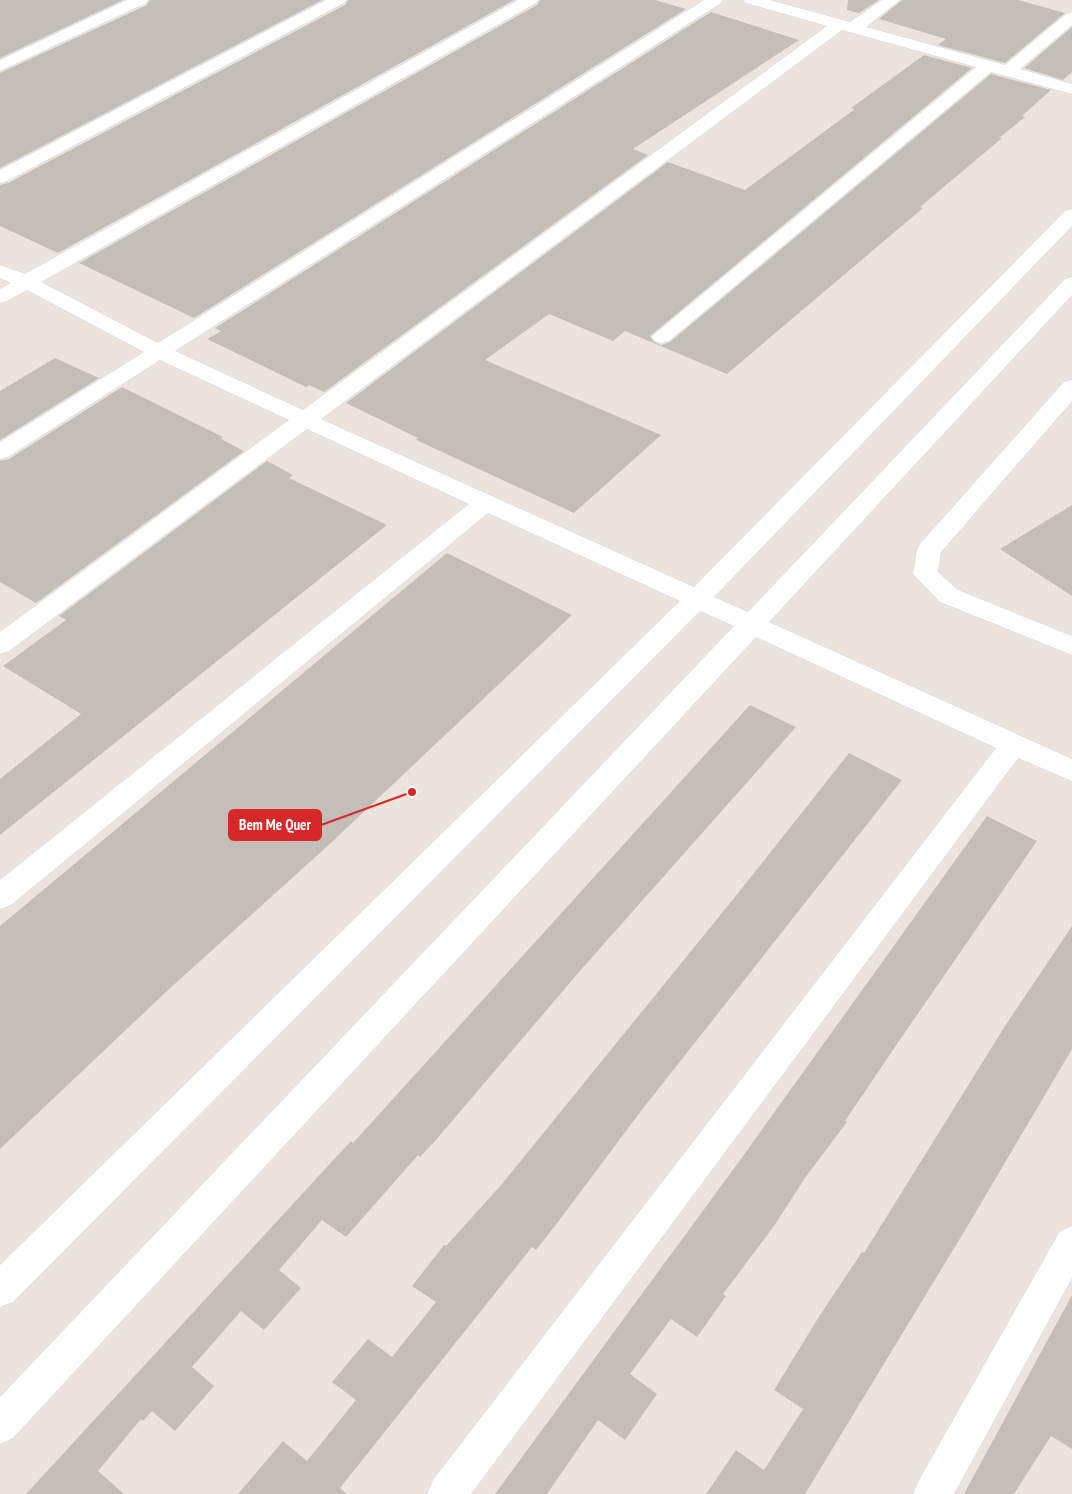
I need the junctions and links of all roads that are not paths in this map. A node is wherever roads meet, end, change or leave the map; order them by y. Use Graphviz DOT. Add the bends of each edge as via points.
graph roads {
  1 [pos="140,0"];
  2 [pos="338,0"];
  3 [pos="530,0"];
  4 [pos="715,0"];
  5 [pos="752,0"];
  6 [pos="892,0"];
  7 [pos="1072,17"];
  8 [pos="846,26"];
  9 [pos="0,66"];
  10 [pos="988,66"];
  11 [pos="1008,71"];
  12 [pos="1072,89"];
  13 [pos="0,177"];
  14 [pos="1072,215"];
  15 [pos="0,271"];
  16 [pos="26,282"];
  17 [pos="1072,283"];
  18 [pos="0,297"];
  19 [pos="662,337"];
  20 [pos="160,352"];
  21 [pos="1072,387"];
  22 [pos="304,419"];
  23 [pos="0,452"];
  24 [pos="485,502"];
  25 [pos="696,600"];
  26 [pos="750,624"];
  27 [pos="0,644"];
  28 [pos="1072,646"];
  29 [pos="1012,745"];
  30 [pos="1072,771"];
  31 [pos="0,898"];
  32 [pos="1072,1243"];
  33 [pos="0,1290"];
  34 [pos="0,1425"];
  35 [pos="448,1494"];
  36 [pos="933,1494"];
  1 -- 9 [label="street"];
  2 -- 13 [label="street"];
  3 -- 16 [label="street"];
  4 -- 20 [label="street"];
  5 -- 8 [label="street"];
  6 -- 8 [label="street"];
  7 -- 11 [label="street"];
  8 -- 10 [label="street"];
  8 -- 22 [label="street"];
  10 -- 11 [label="street"];
  10 -- 19 [label="street"];
  11 -- 12 [label="street"];
  14 -- 25 [label="street"];
  15 -- 16 [label="street"];
  16 -- 18 [label="street"];
  16 -- 20 [label="street"];
  17 -- 26 [label="street"];
  20 -- 22 [label="street"];
  20 -- 23 [label="street"];
  21 -- 28 [label="street" via="929,550 925,574 949,596"];
  22 -- 24 [label="street"];
  22 -- 27 [label="street"];
  24 -- 25 [label="street"];
  24 -- 31 [label="street"];
  25 -- 26 [label="street"];
  25 -- 33 [label="street"];
  26 -- 29 [label="street"];
  26 -- 34 [label="street"];
  29 -- 30 [label="street"];
  29 -- 35 [label="street"];
  32 -- 36 [label="street"];
}
